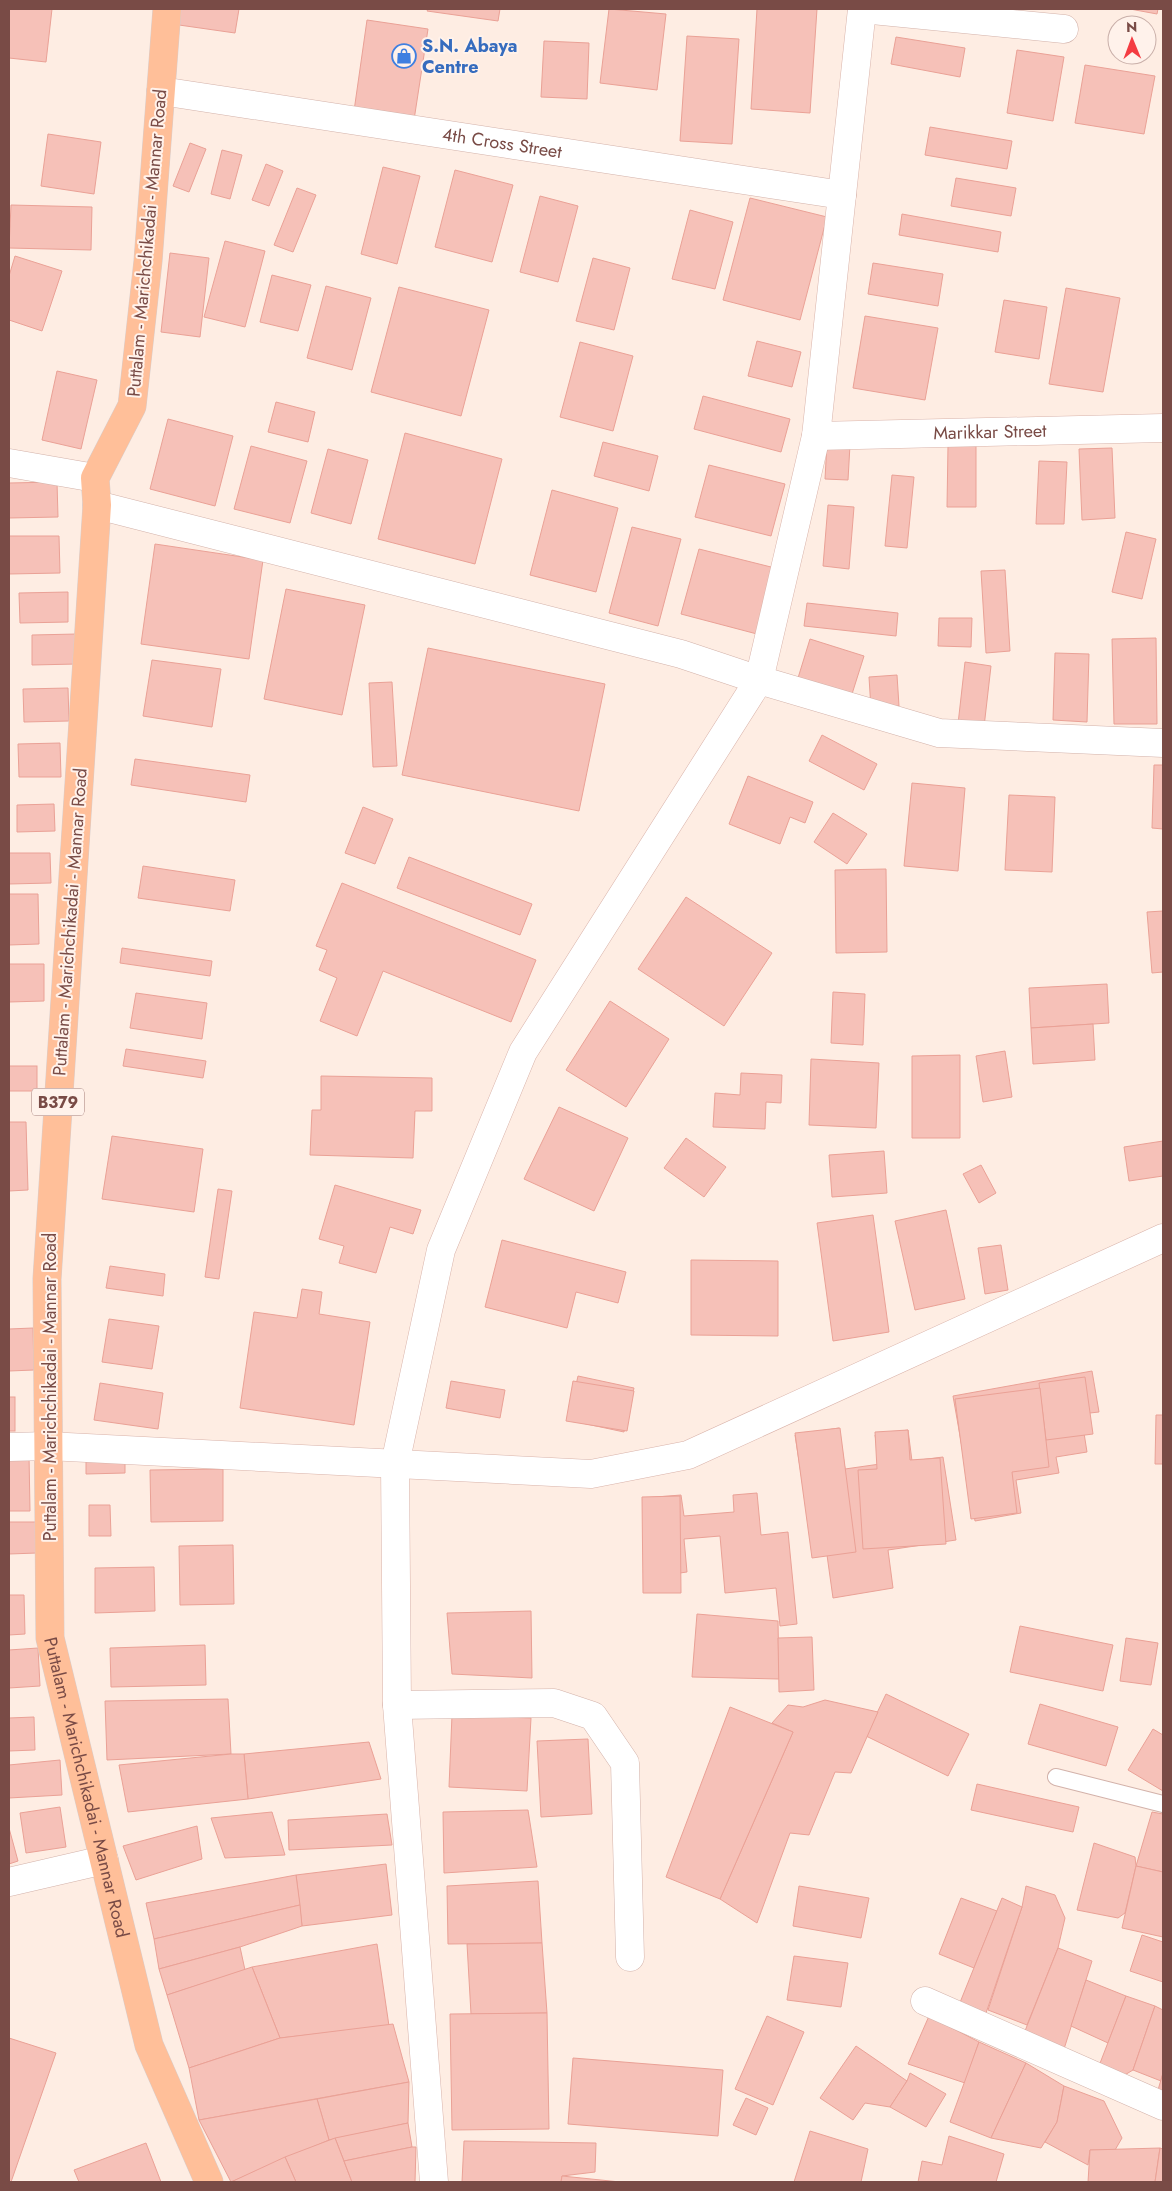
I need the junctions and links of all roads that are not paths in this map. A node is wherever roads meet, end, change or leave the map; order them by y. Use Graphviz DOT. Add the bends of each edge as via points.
graph roads {
  1 [pos="167,9"];
  2 [pos="862,9"];
  3 [pos="1064,29"];
  4 [pos="161,90"];
  5 [pos="842,195"];
  6 [pos="1163,428"];
  7 [pos="816,436"];
  8 [pos="9,463"];
  9 [pos="95,478"];
  10 [pos="97,505"];
  11 [pos="759,680"];
  12 [pos="1163,743"];
  13 [pos="1163,1238"];
  14 [pos="48,1446"];
  15 [pos="9,1447"];
  16 [pos="395,1464"];
  17 [pos="397,1705"];
  18 [pos="1056,1777"];
  19 [pos="1163,1804"];
  20 [pos="104,1860"];
  21 [pos="9,1882"];
  22 [pos="630,1957"];
  23 [pos="925,2001"];
  24 [pos="1163,2106"];
  25 [pos="209,2182"];
  26 [pos="434,2182"];
  1 -- 4 [label="main road, Puttalam - Marichchikadai - Mannar Road"];
  2 -- 3 [label="street"];
  2 -- 5 [label="street"];
  4 -- 5 [label="street, 4th Cross Street"];
  4 -- 9 [label="main road, Puttalam - Marichchikadai - Mannar Road" via="148,261 132,406"];
  5 -- 7 [label="street"];
  6 -- 7 [label="street, Marikkar Street"];
  7 -- 11 [label="street"];
  8 -- 9 [label="street"];
  9 -- 10 [label="main road, Puttalam - Marichchikadai - Mannar Road / B379"];
  10 -- 11 [label="street" via="681,654"];
  10 -- 14 [label="main road, Puttalam - Marichchikadai - Mannar Road / B379" via="47,1279"];
  11 -- 12 [label="street" via="939,733"];
  11 -- 16 [label="street" via="524,1052 441,1250"];
  13 -- 16 [label="street" via="688,1455 591,1474"];
  14 -- 15 [label="street"];
  14 -- 16 [label="street"];
  14 -- 20 [label="main road, Puttalam - Marichchikadai - Mannar Road / B379" via="50,1638"];
  16 -- 17 [label="street"];
  17 -- 22 [label="street" via="554,1703 593,1716 625,1763"];
  17 -- 26 [label="street"];
  18 -- 19 [label="lane"];
  20 -- 21 [label="street"];
  20 -- 25 [label="main road, Puttalam - Marichchikadai - Mannar Road / B379" via="149,2045"];
  23 -- 24 [label="street"];
}
